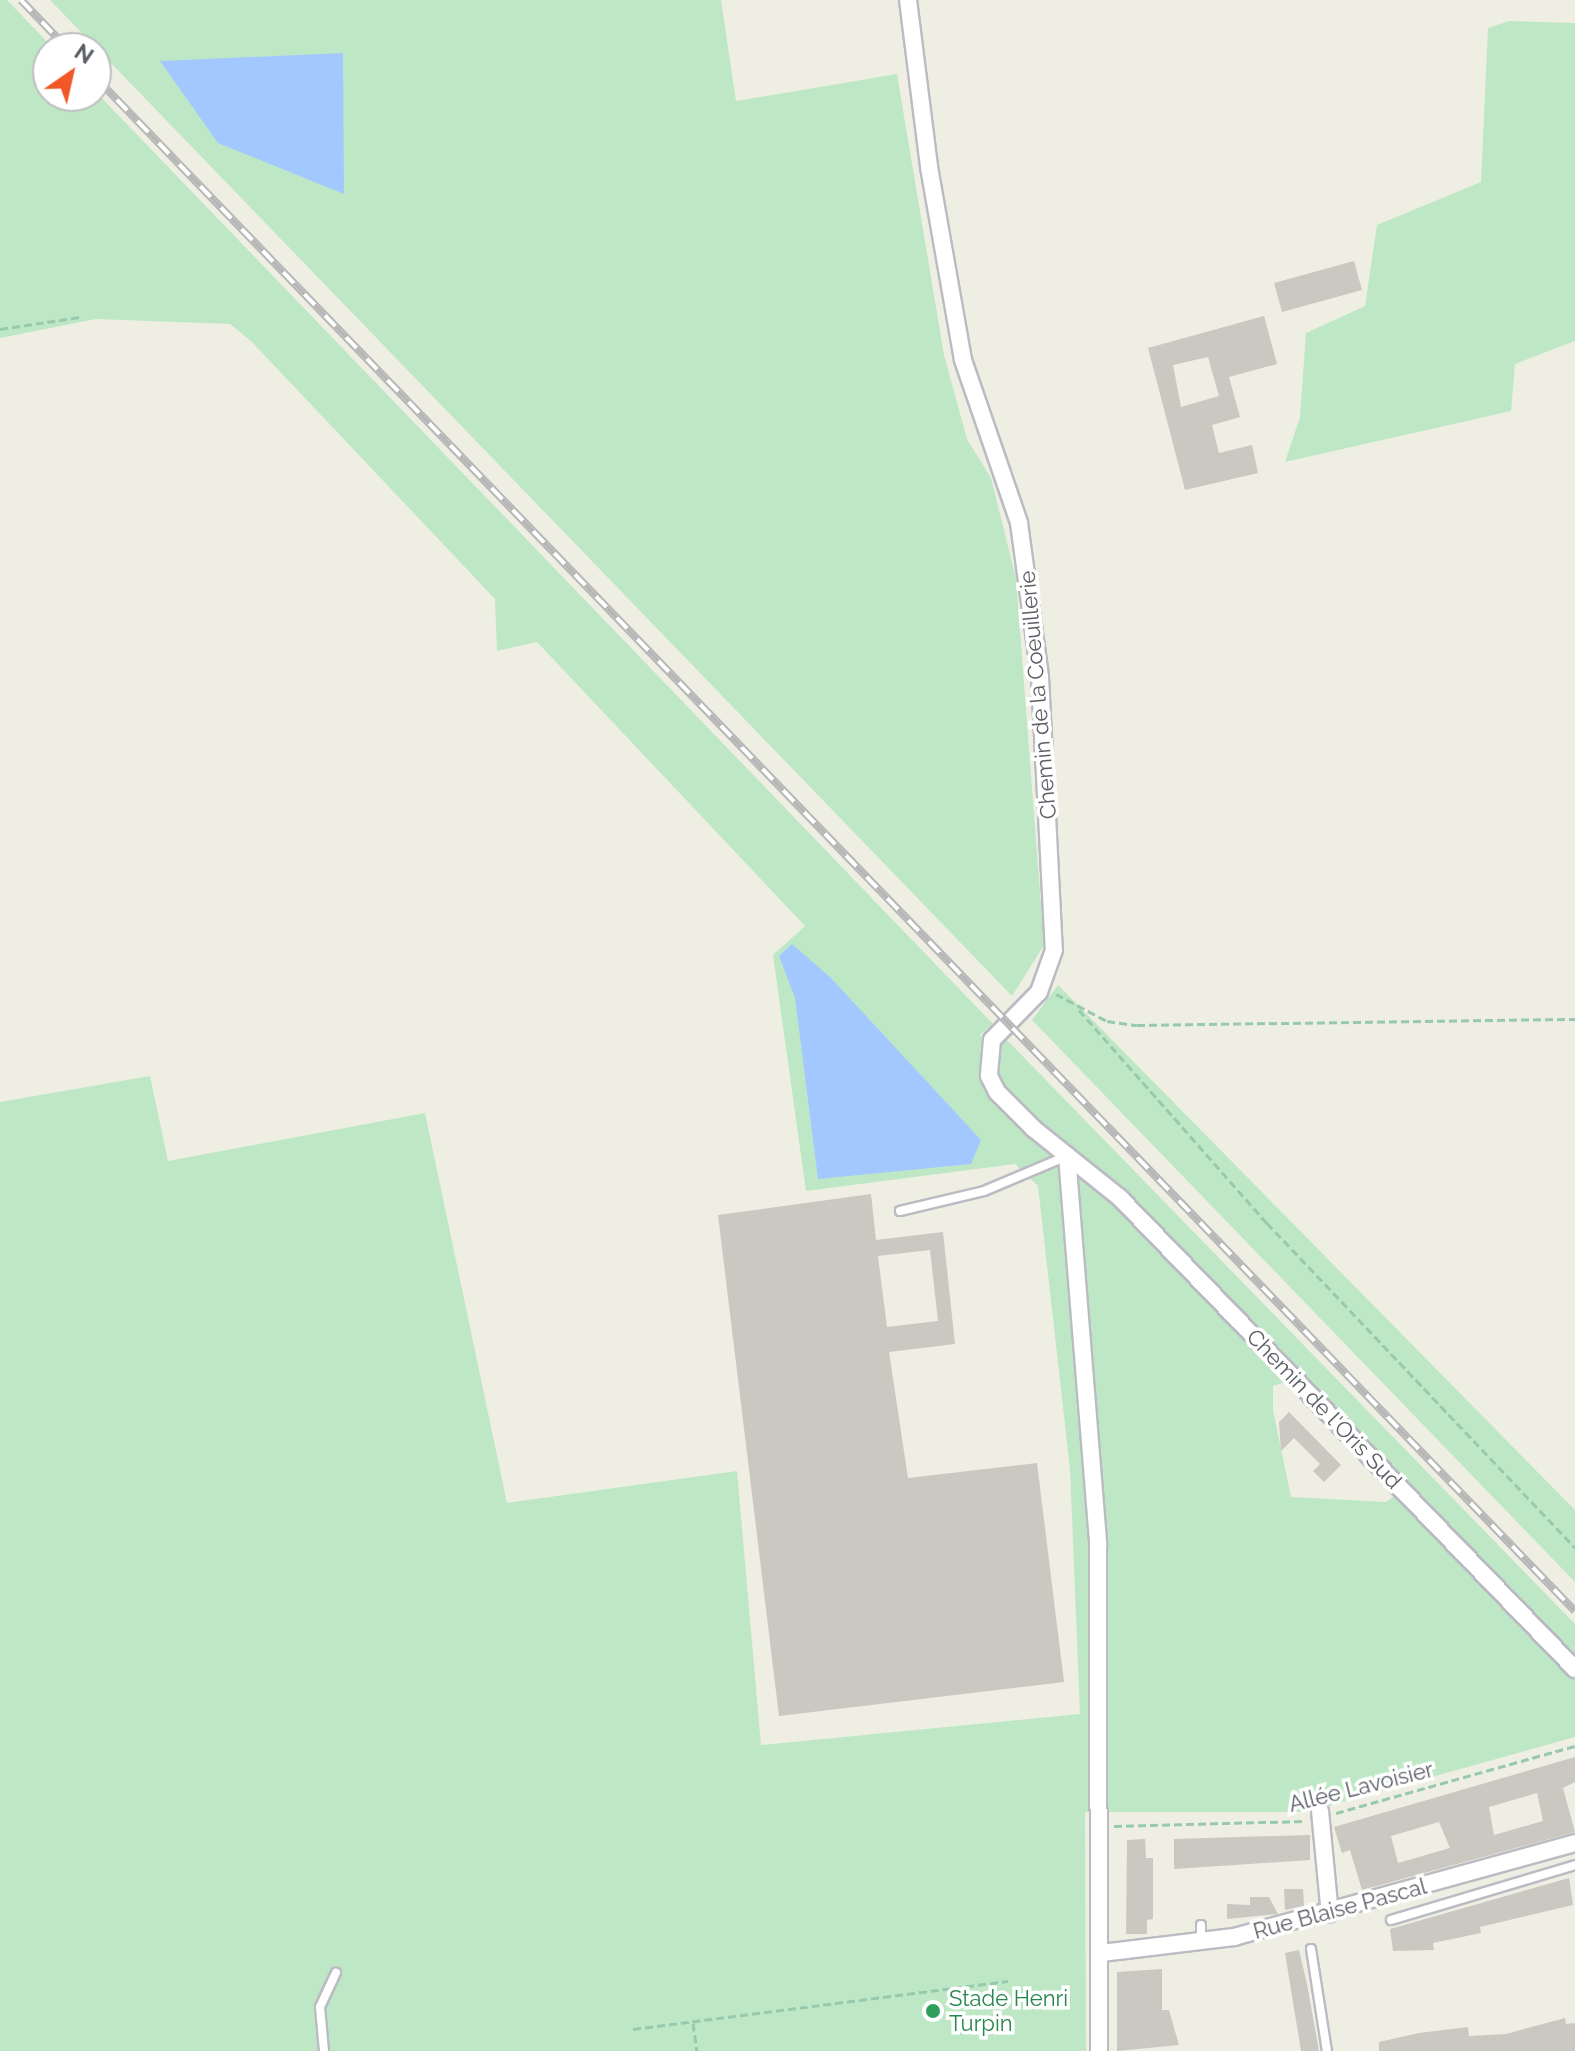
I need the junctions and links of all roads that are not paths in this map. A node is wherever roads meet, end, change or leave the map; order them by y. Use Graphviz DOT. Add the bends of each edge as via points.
graph roads {
  1 [pos="908,0"];
  2 [pos="1021,1010"];
  3 [pos="1067,1156"];
  4 [pos="900,1211"];
  5 [pos="1575,1669"];
  6 [pos="1320,1814"];
  7 [pos="1575,1843"];
  8 [pos="1575,1865"];
  9 [pos="1330,1914"];
  10 [pos="1391,1920"];
  11 [pos="1201,1925"];
  12 [pos="1201,1942"];
  13 [pos="1311,1949"];
  14 [pos="1101,1953"];
  15 [pos="336,1972"];
  16 [pos="324,2051"];
  17 [pos="1099,2051"];
  18 [pos="1327,2051"];
  1 -- 2 [label="street, Chemin de la Coeuillerie" via="929,167 963,360 1013,502 1032,587 1055,920 1052,962 1043,985"];
  2 -- 3 [label="street, Chemin de l'Oris Sud" via="992,1040 989,1076 1012,1108"];
  3 -- 4 [label="lane" via="984,1191"];
  3 -- 5 [label="street, Chemin de l'Oris Sud" via="1120,1198"];
  3 -- 14 [label="street" via="1098,1544"];
  6 -- 9 [label="street"];
  7 -- 9 [label="street, Rue Blaise Pascal"];
  8 -- 10 [label="lane"];
  9 -- 12 [label="street, Rue Blaise Pascal"];
  11 -- 12 [label="lane"];
  12 -- 14 [label="street, Rue Blaise Pascal"];
  13 -- 18 [label="lane"];
  14 -- 17 [label="street"];
  15 -- 16 [label="lane" via="320,2007"];
}
